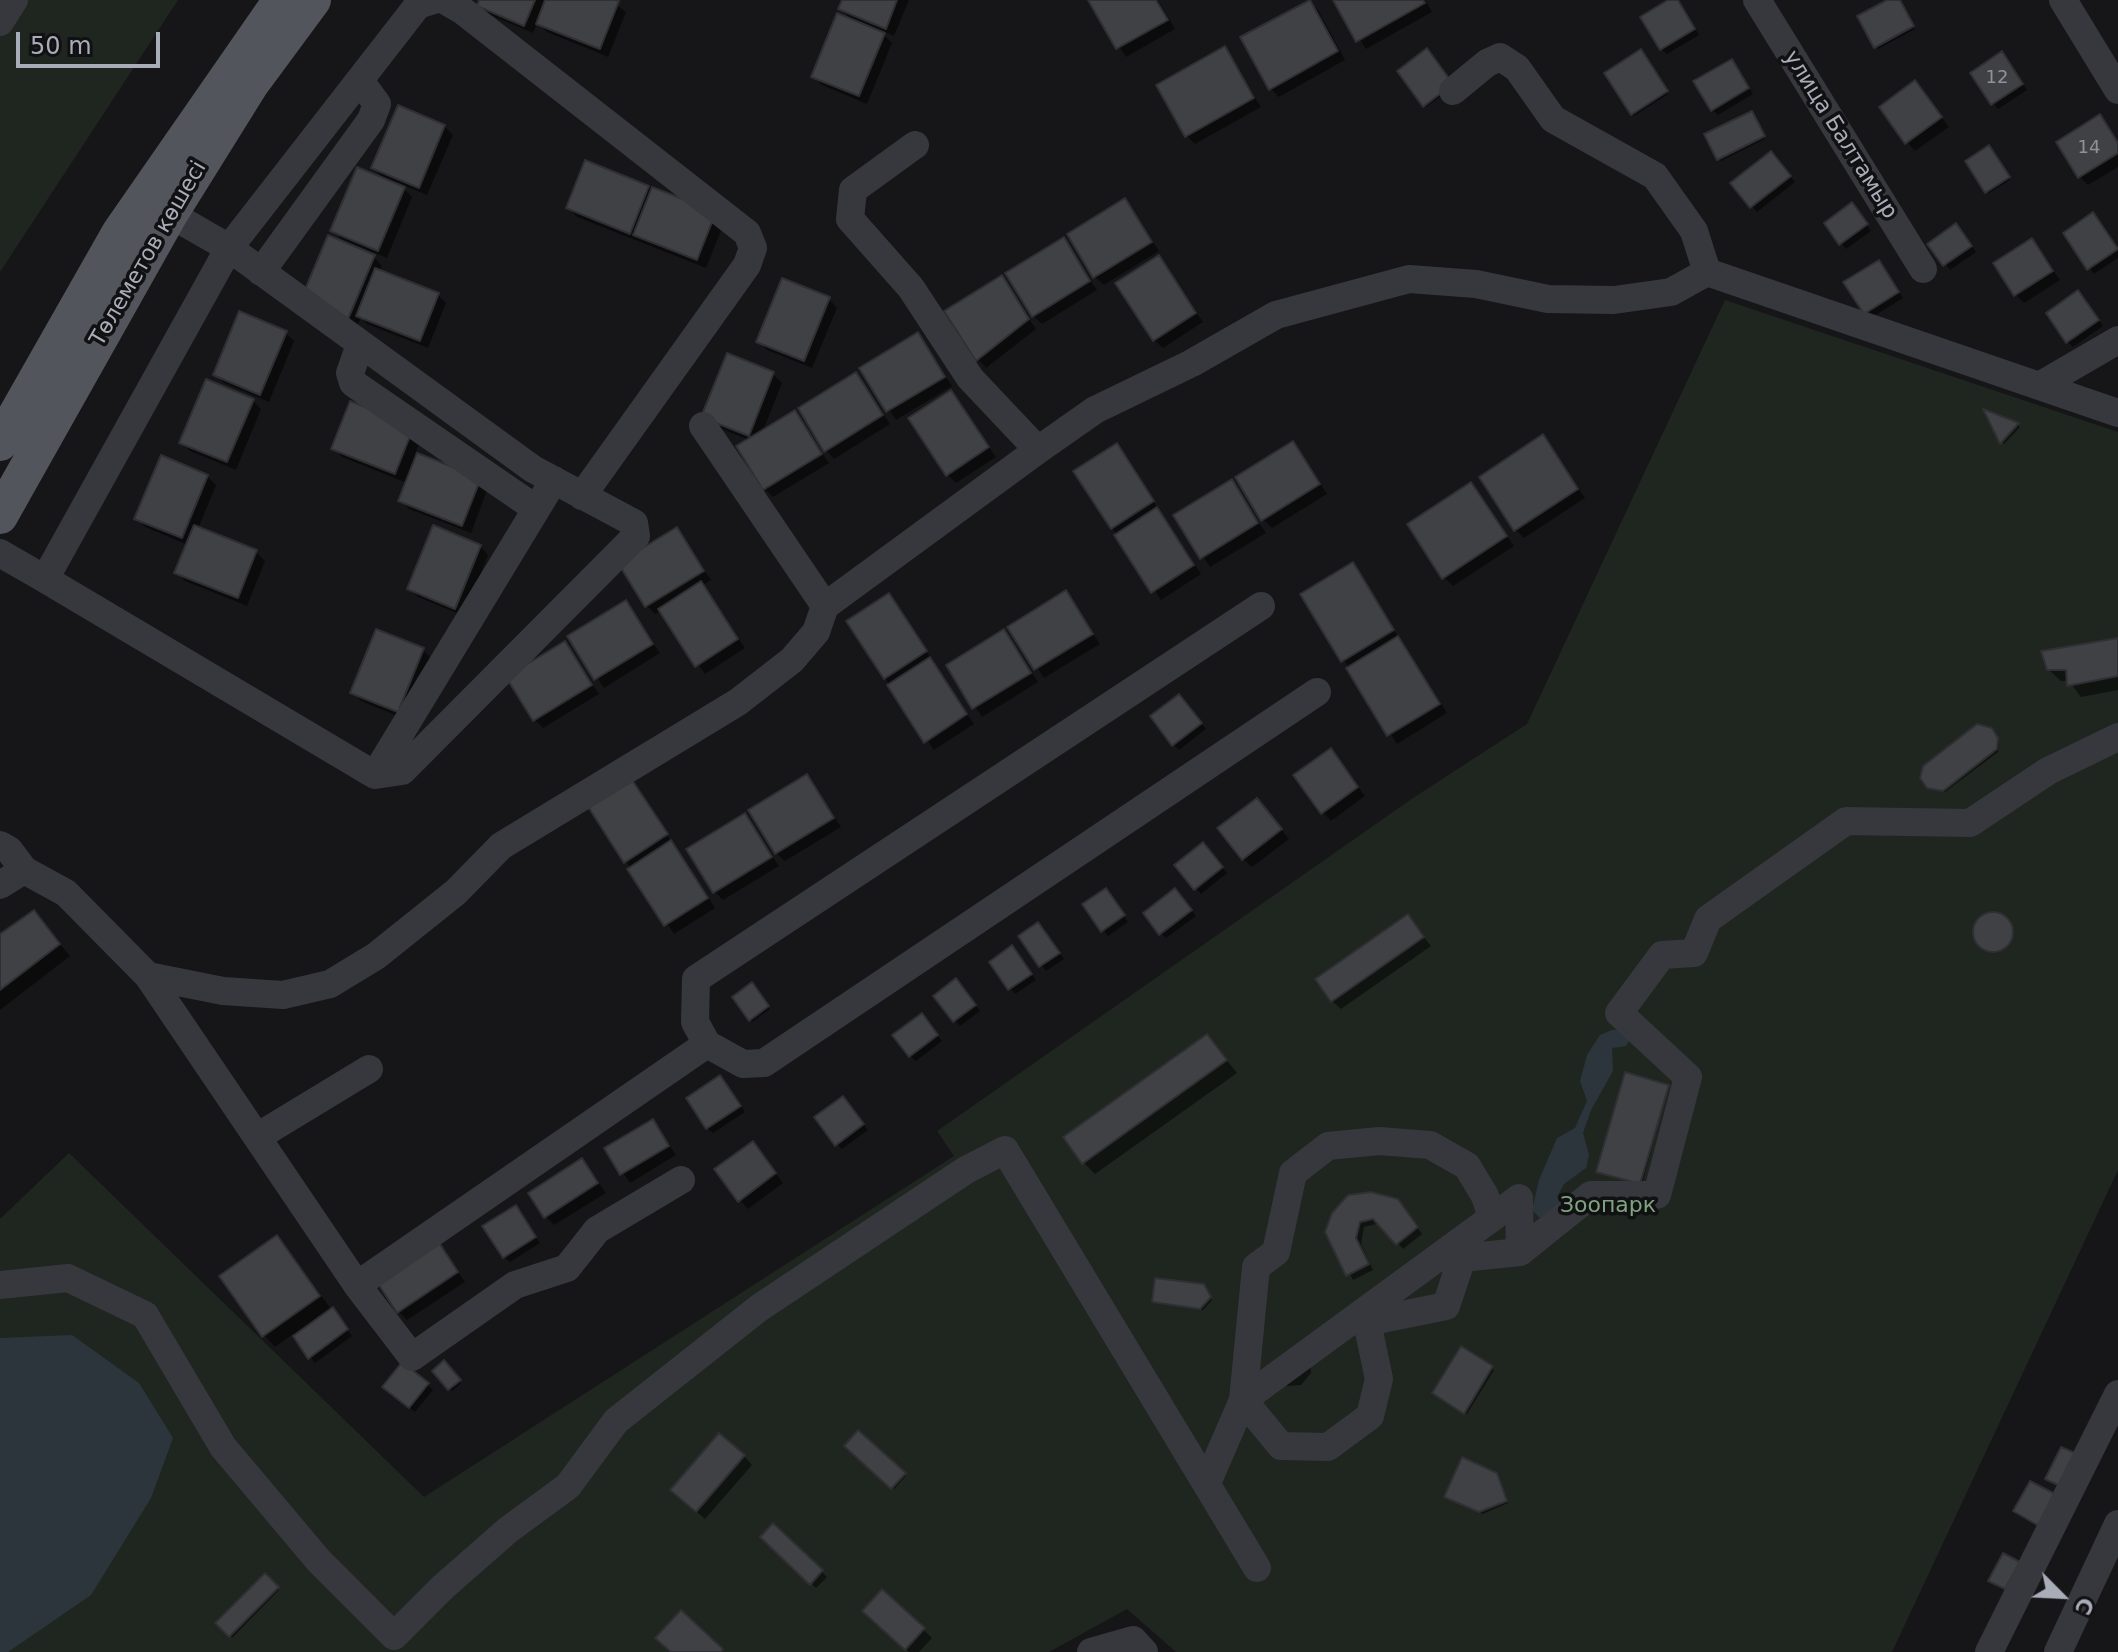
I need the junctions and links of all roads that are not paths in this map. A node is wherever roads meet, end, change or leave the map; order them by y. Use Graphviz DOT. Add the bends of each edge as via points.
graph roads {
  1 [pos="14,0"];
  2 [pos="281,0"];
  3 [pos="313,0"];
  4 [pos="434,0"];
  5 [pos="444,0"];
  6 [pos="1757,0"];
  7 [pos="2063,0"];
  8 [pos="0,22"];
  9 [pos="361,82"];
  10 [pos="2118,90"];
  11 [pos="1453,91"];
  12 [pos="915,145"];
  13 [pos="170,214"];
  14 [pos="229,248"];
  15 [pos="1923,269"];
  16 [pos="261,272"];
  17 [pos="1707,272"];
  18 [pos="2118,340"];
  19 [pos="360,345"];
  20 [pos="2039,386"];
  21 [pos="2118,413"];
  22 [pos="703,426"];
  23 [pos="0,443"];
  24 [pos="1038,450"];
  25 [pos="554,480"];
  26 [pos="582,496"];
  27 [pos="535,508"];
  28 [pos="0,516"];
  29 [pos="0,553"];
  30 [pos="45,579"];
  31 [pos="825,606"];
  32 [pos="1261,606"];
  33 [pos="1317,692"];
  34 [pos="2118,737"];
  35 [pos="375,775"];
  36 [pos="0,845"];
  37 [pos="24,870"];
  38 [pos="0,885"];
  39 [pos="148,976"];
  40 [pos="707,1044"];
  41 [pos="369,1069"];
  42 [pos="257,1137"];
  43 [pos="681,1180"];
  44 [pos="1492,1217"];
  45 [pos="1520,1252"];
  46 [pos="0,1285"];
  47 [pos="357,1285"];
  48 [pos="2118,1394"];
  49 [pos="1243,1400"];
  50 [pos="1207,1483"];
  51 [pos="2118,1524"];
  52 [pos="1257,1568"];
  53 [pos="1091,1652"];
  54 [pos="1144,1652"];
  55 [pos="1989,1652"];
  56 [pos="2058,1652"];
  1 -- 8 [label="street"];
  2 -- 23 [label="main road, Төлеметов көшесі" via="120,232"];
  3 -- 13 [label="main road, Төлеметов көшесі" via="251,84"];
  4 -- 9 [label="street" via="418,5"];
  5 -- 26 [label="street" via="747,233 753,248 747,265"];
  6 -- 15 [label="street, улица Балтамыр"];
  7 -- 10 [label="street"];
  9 -- 14 [label="street"];
  9 -- 16 [label="street" via="377,104 371,120"];
  11 -- 17 [label="street" via="1500,57 1517,68 1553,119 1655,176 1694,231"];
  12 -- 24 [label="street" via="853,190 850,219 911,288 970,378"];
  13 -- 14 [label="street"];
  13 -- 28 [label="main road, Төлеметов көшесі"];
  14 -- 16 [label="street"];
  14 -- 30 [label="street"];
  16 -- 19 [label="street"];
  17 -- 20 [label="street"];
  17 -- 24 [label="street" via="1671,292 1614,300 1548,299 1476,284 1409,279 1276,315 1095,410"];
  18 -- 20 [label="street"];
  19 -- 25 [label="street"];
  19 -- 27 [label="street" via="350,373 353,383"];
  20 -- 21 [label="street"];
  22 -- 31 [label="street"];
  24 -- 31 [label="street"];
  25 -- 26 [label="street"];
  25 -- 27 [label="street"];
  26 -- 35 [label="street" via="634,523 636,536 402,771"];
  27 -- 35 [label="street"];
  29 -- 30 [label="street"];
  30 -- 35 [label="street"];
  31 -- 39 [label="street" via="816,632 781,669 738,702 501,846 456,892 376,956 330,984 283,995 223,991"];
  32 -- 40 [label="street" via="696,979 695,1022"];
  33 -- 40 [label="street" via="764,1063 743,1064"];
  34 -- 45 [label="street" via="2048,771 1970,823 1846,821 1708,919 1694,953 1662,955 1619,1013 1688,1077 1657,1195 1591,1195"];
  36 -- 37 [label="street"];
  37 -- 38 [label="street"];
  37 -- 39 [label="street" via="66,893"];
  39 -- 42 [label="street"];
  40 -- 47 [label="street"];
  41 -- 42 [label="street"];
  42 -- 47 [label="street"];
  43 -- 47 [label="street" via="597,1230 567,1268 515,1285 412,1357"];
  44 -- 45 [label="street" via="1519,1198"];
  44 -- 49 [label="street"];
  44 -- 49 [label="street" via="1467,1166 1430,1145 1379,1141 1328,1146 1293,1173 1276,1252 1256,1267"];
  45 -- 49 [label="street" via="1462,1258 1446,1306 1367,1322 1379,1379 1370,1416 1328,1447 1281,1446"];
  46 -- 50 [label="street" via="68,1278 145,1315 223,1447 319,1561 394,1636 486,1549 568,1486 616,1421 759,1308 966,1170 1005,1150"];
  48 -- 55 [label="street"];
  49 -- 50 [label="street"];
  50 -- 52 [label="street"];
  51 -- 56 [label="street"];
  53 -- 54 [label="street" via="1133,1640"];
}
